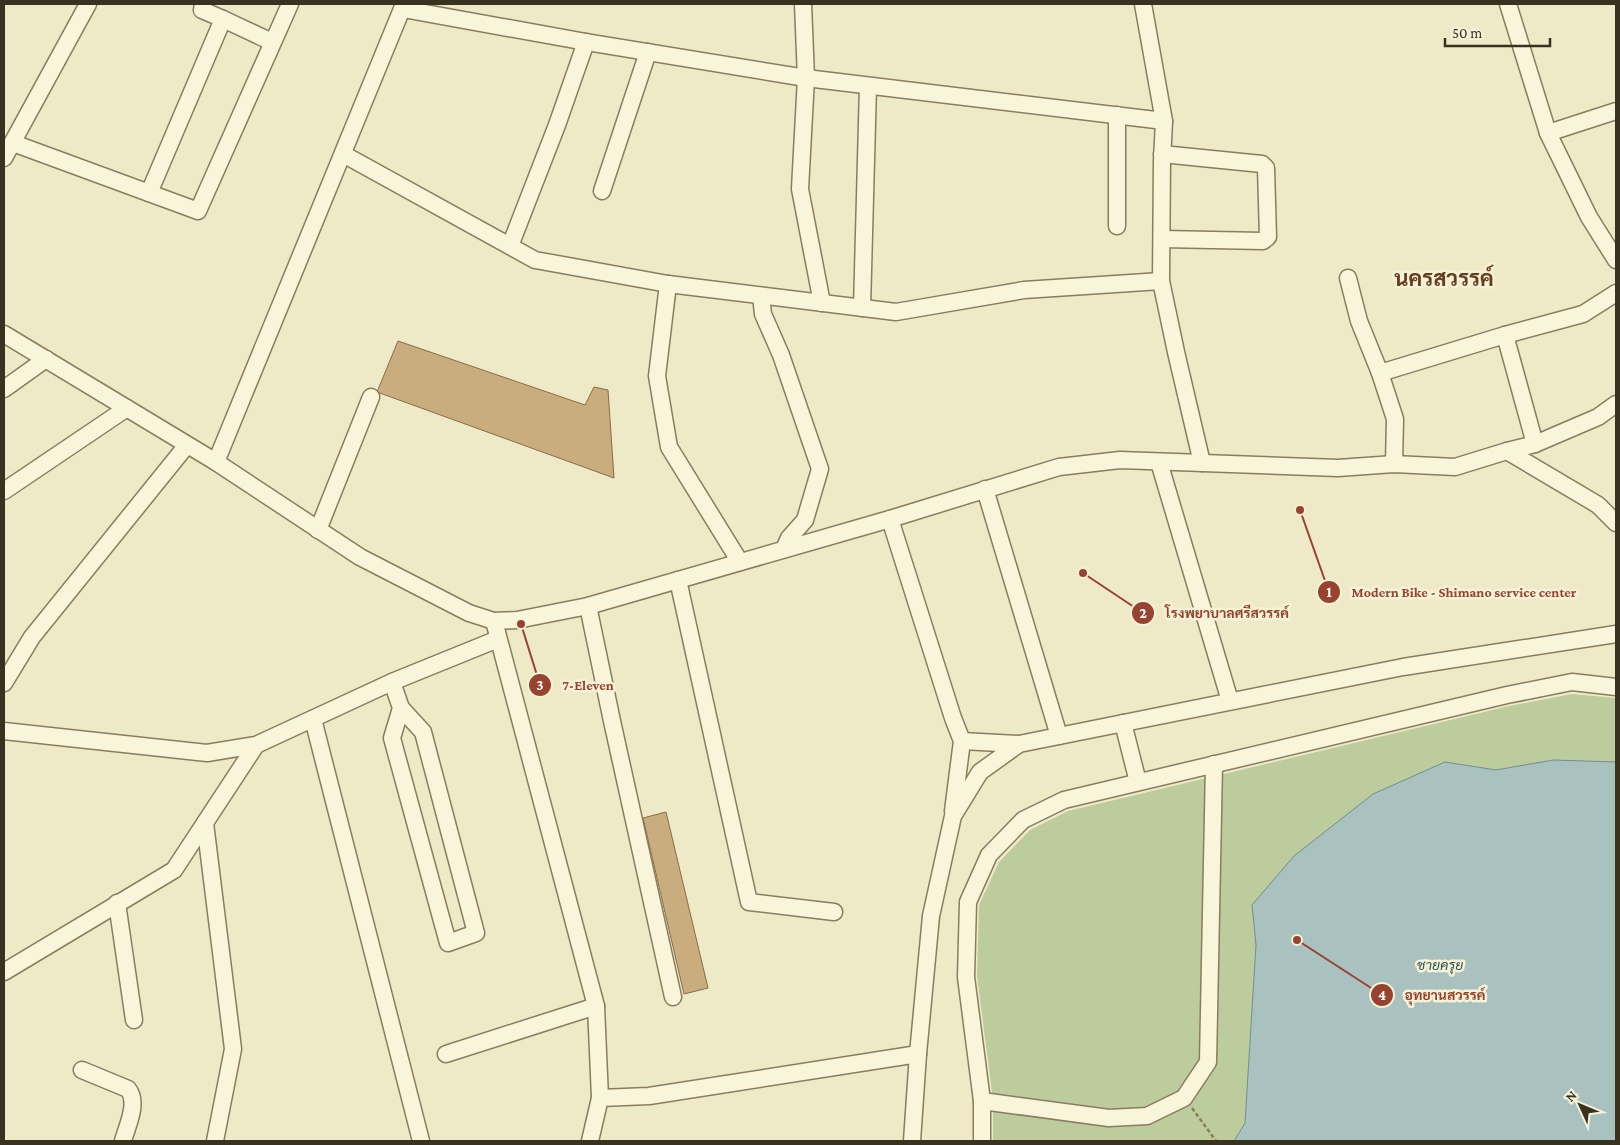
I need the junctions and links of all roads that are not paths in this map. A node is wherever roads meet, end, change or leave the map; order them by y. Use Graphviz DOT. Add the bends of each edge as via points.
graph roads {
  1 [pos="88,4"];
  2 [pos="203,4"];
  3 [pos="290,4"];
  4 [pos="803,4"];
  5 [pos="1143,4"];
  6 [pos="1508,4"];
  7 [pos="404,6"];
  8 [pos="223,20"];
  9 [pos="272,42"];
  10 [pos="586,42"];
  11 [pos="648,52"];
  12 [pos="806,78"];
  13 [pos="868,86"];
  14 [pos="1616,110"];
  15 [pos="1117,115"];
  16 [pos="1164,121"];
  17 [pos="1548,133"];
  18 [pos="13,143"];
  19 [pos="343,154"];
  20 [pos="1162,154"];
  21 [pos="4,158"];
  22 [pos="602,191"];
  23 [pos="149,193"];
  24 [pos="1117,226"];
  25 [pos="1162,239"];
  26 [pos="510,246"];
  27 [pos="1616,260"];
  28 [pos="1348,278"];
  29 [pos="1161,281"];
  30 [pos="668,284"];
  31 [pos="1616,294"];
  32 [pos="762,296"];
  33 [pos="822,303"];
  34 [pos="862,308"];
  35 [pos="4,334"];
  36 [pos="1505,335"];
  37 [pos="46,359"];
  38 [pos="1380,373"];
  39 [pos="4,389"];
  40 [pos="371,397"];
  41 [pos="1616,404"];
  42 [pos="127,408"];
  43 [pos="1535,444"];
  44 [pos="187,445"];
  45 [pos="1507,451"];
  46 [pos="216,462"];
  47 [pos="1159,462"];
  48 [pos="1202,463"];
  49 [pos="1394,464"];
  50 [pos="985,489"];
  51 [pos="4,490"];
  52 [pos="890,519"];
  53 [pos="1616,523"];
  54 [pos="318,530"];
  55 [pos="784,549"];
  56 [pos="740,562"];
  57 [pos="678,580"];
  58 [pos="588,606"];
  59 [pos="494,621"];
  60 [pos="1616,634"];
  61 [pos="498,639"];
  62 [pos="392,682"];
  63 [pos="4,683"];
  64 [pos="1616,687"];
  65 [pos="1230,701"];
  66 [pos="401,708"];
  67 [pos="312,719"];
  68 [pos="1123,723"];
  69 [pos="4,731"];
  70 [pos="1059,736"];
  71 [pos="962,742"];
  72 [pos="1019,744"];
  73 [pos="256,745"];
  74 [pos="1214,764"];
  75 [pos="1138,782"];
  76 [pos="953,816"];
  77 [pos="205,823"];
  78 [pos="117,903"];
  79 [pos="834,912"];
  80 [pos="4,972"];
  81 [pos="673,997"];
  82 [pos="596,1006"];
  83 [pos="134,1020"];
  84 [pos="446,1054"];
  85 [pos="918,1054"];
  86 [pos="82,1070"];
  87 [pos="600,1098"];
  88 [pos="982,1101"];
  89 [pos="123,1141"];
  90 [pos="215,1141"];
  91 [pos="421,1141"];
  92 [pos="590,1141"];
  93 [pos="912,1141"];
  94 [pos="982,1141"];
  1 -- 18 [label="street"];
  2 -- 8 [label="street" via="202,10"];
  3 -- 9 [label="street"];
  4 -- 12 [label="street"];
  5 -- 16 [label="street"];
  6 -- 17 [label="street"];
  7 -- 10 [label="street"];
  7 -- 19 [label="street"];
  8 -- 9 [label="street"];
  8 -- 23 [label="street"];
  9 -- 23 [label="street" via="200,208 196,211"];
  10 -- 11 [label="street"];
  10 -- 26 [label="street"];
  11 -- 12 [label="street"];
  11 -- 22 [label="street"];
  12 -- 13 [label="street"];
  12 -- 33 [label="street" via="800,189"];
  13 -- 15 [label="street"];
  13 -- 34 [label="street"];
  14 -- 17 [label="street"];
  15 -- 16 [label="street"];
  15 -- 24 [label="street"];
  16 -- 20 [label="street"];
  17 -- 27 [label="street" via="1589,217"];
  18 -- 21 [label="street"];
  18 -- 23 [label="street"];
  19 -- 26 [label="street"];
  19 -- 46 [label="street"];
  20 -- 25 [label="street"];
  20 -- 25 [label="street" via="1264,166 1268,238 1264,241"];
  25 -- 29 [label="street"];
  26 -- 30 [label="street" via="535,260"];
  28 -- 38 [label="street" via="1359,321"];
  29 -- 34 [label="street" via="1024,290 896,312"];
  29 -- 48 [label="street"];
  30 -- 32 [label="street"];
  30 -- 56 [label="street" via="657,376 669,447"];
  31 -- 36 [label="street" via="1583,314"];
  32 -- 33 [label="street"];
  32 -- 55 [label="street" via="763,314 781,355 820,469 805,520"];
  33 -- 34 [label="street"];
  35 -- 37 [label="street"];
  36 -- 38 [label="street"];
  36 -- 43 [label="street"];
  37 -- 39 [label="street"];
  37 -- 42 [label="street"];
  38 -- 49 [label="street" via="1395,419"];
  40 -- 54 [label="street"];
  41 -- 43 [label="street" via="1598,416"];
  42 -- 44 [label="street"];
  42 -- 51 [label="street"];
  43 -- 45 [label="street"];
  44 -- 46 [label="street"];
  44 -- 63 [label="street" via="32,637"];
  45 -- 49 [label="street" via="1455,467"];
  45 -- 53 [label="street" via="1598,505"];
  46 -- 54 [label="street"];
  47 -- 48 [label="street"];
  47 -- 50 [label="street" via="1120,460 1060,467"];
  47 -- 65 [label="street"];
  48 -- 49 [label="street" via="1338,468"];
  50 -- 52 [label="street"];
  50 -- 70 [label="street"];
  52 -- 55 [label="street"];
  52 -- 71 [label="street"];
  54 -- 59 [label="street" via="360,557 469,613"];
  55 -- 56 [label="street"];
  56 -- 57 [label="street"];
  57 -- 58 [label="street"];
  57 -- 79 [label="street" via="749,902"];
  58 -- 59 [label="street" via="517,620"];
  58 -- 81 [label="street"];
  59 -- 61 [label="street"];
  60 -- 65 [label="street" via="1403,667"];
  61 -- 62 [label="street"];
  61 -- 82 [label="street"];
  62 -- 66 [label="street"];
  62 -- 67 [label="street"];
  64 -- 74 [label="street" via="1572,682"];
  65 -- 68 [label="street"];
  66 -- 66 [label="street" via="424,732 476,933 448,943 392,738"];
  67 -- 73 [label="street"];
  67 -- 91 [label="street"];
  68 -- 70 [label="street"];
  68 -- 75 [label="street"];
  69 -- 73 [label="street" via="207,753"];
  70 -- 72 [label="street"];
  71 -- 72 [label="street"];
  71 -- 76 [label="street"];
  72 -- 76 [label="street" via="980,772"];
  73 -- 77 [label="street"];
  74 -- 75 [label="street"];
  74 -- 88 [label="street" via="1208,1062 1184,1098 1147,1116 1109,1118"];
  75 -- 88 [label="street" via="1064,800 1023,820 989,855 968,902 966,968"];
  76 -- 85 [label="street" via="931,916"];
  77 -- 78 [label="street" via="174,870"];
  77 -- 90 [label="street" via="233,1049"];
  78 -- 80 [label="street"];
  78 -- 83 [label="street"];
  82 -- 84 [label="street"];
  82 -- 87 [label="street"];
  85 -- 87 [label="street" via="649,1096"];
  85 -- 93 [label="street"];
  86 -- 89 [label="street" via="131,1093 132,1107"];
  87 -- 92 [label="street"];
  88 -- 94 [label="street"];
}
